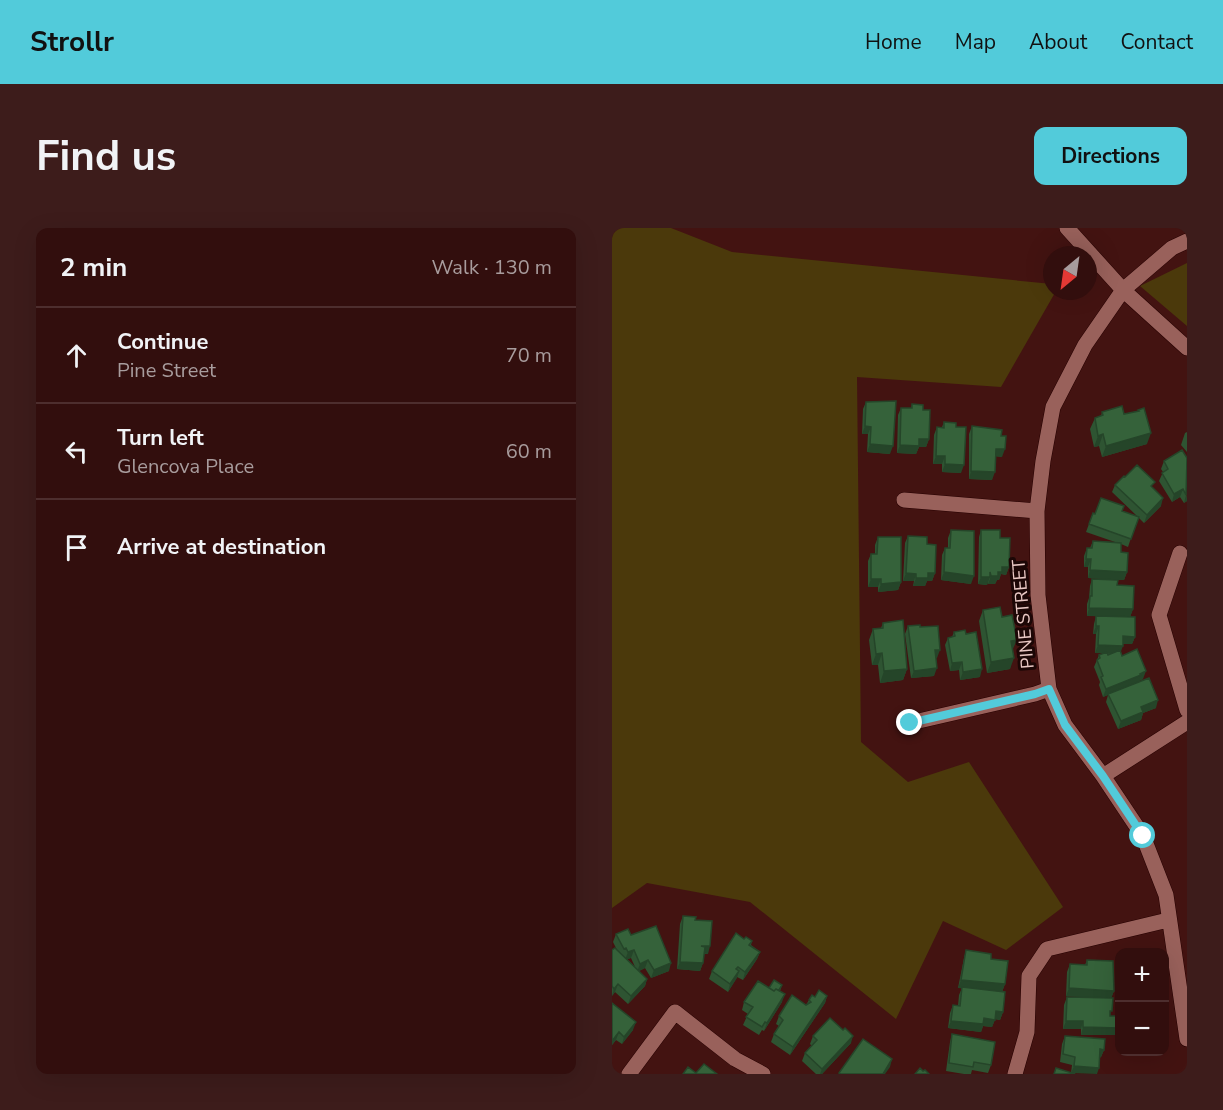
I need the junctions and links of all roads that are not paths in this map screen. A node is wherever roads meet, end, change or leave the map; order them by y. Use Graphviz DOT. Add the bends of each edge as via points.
graph roads {
  1 [pos="1067,228"];
  2 [pos="1187,240"];
  3 [pos="1123,290"];
  4 [pos="1187,348"];
  5 [pos="903,500"];
  6 [pos="1037,511"];
  7 [pos="1180,553"];
  8 [pos="1049,689"];
  9 [pos="1187,710"];
  10 [pos="1187,722"];
  11 [pos="910,723"];
  12 [pos="1103,776"];
  13 [pos="1168,920"];
  14 [pos="1187,1039"];
  15 [pos="629,1074"];
  16 [pos="763,1074"];
  17 [pos="1015,1074"];
  1 -- 3 [label="street"];
  2 -- 3 [label="street, PINE STREET"];
  3 -- 4 [label="street"];
  3 -- 6 [label="street, PINE STREET" via="1085,345 1053,407"];
  5 -- 6 [label="street"];
  6 -- 8 [label="street, PINE STREET" via="1038,595"];
  7 -- 9 [label="street" via="1159,615"];
  8 -- 11 [label="street"];
  8 -- 12 [label="street, PINE STREET" via="1065,725"];
  10 -- 12 [label="street"];
  12 -- 13 [label="street, PINE STREET" via="1143,836 1166,895"];
  13 -- 14 [label="street, PINE STREET"];
  13 -- 17 [label="street" via="1047,949 1029,976 1027,1032"];
  15 -- 16 [label="street" via="675,1012 735,1059"];
}
